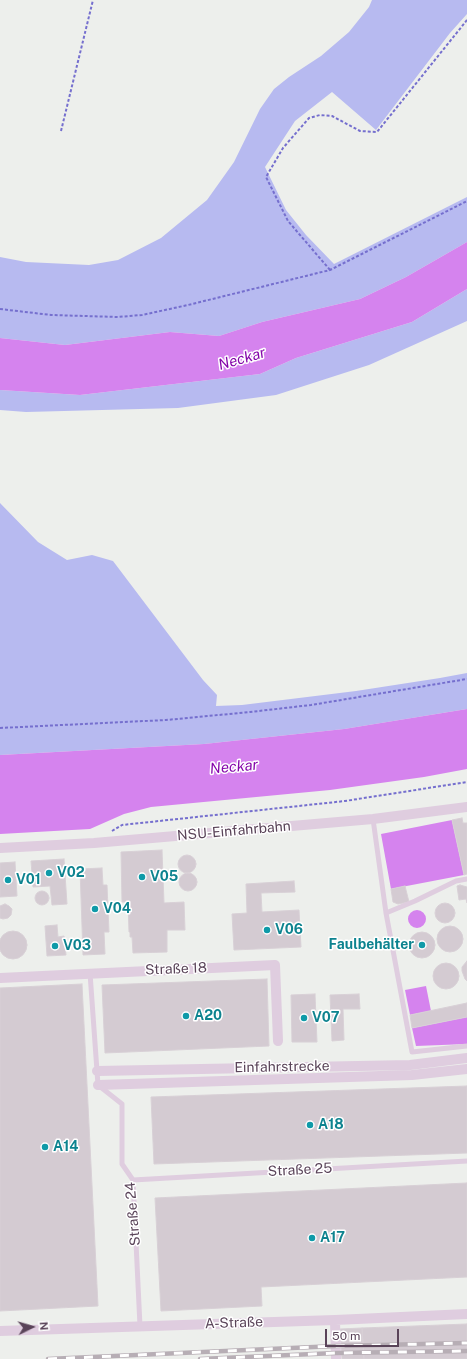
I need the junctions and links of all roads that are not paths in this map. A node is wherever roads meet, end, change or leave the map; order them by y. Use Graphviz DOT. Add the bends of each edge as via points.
graph roads {
  1 [pos="467,807"];
  2 [pos="373,819"];
  3 [pos="0,848"];
  4 [pos="467,879"];
  5 [pos="386,913"];
  6 [pos="90,973"];
  7 [pos="0,978"];
  8 [pos="278,1041"];
  9 [pos="467,1046"];
  10 [pos="467,1058"];
  11 [pos="467,1069"];
  12 [pos="97,1071"];
  13 [pos="98,1085"];
  14 [pos="467,1161"];
  15 [pos="133,1180"];
  16 [pos="467,1314"];
  17 [pos="335,1320"];
  18 [pos="140,1326"];
  19 [pos="0,1331"];
  20 [pos="336,1359"];
  1 -- 2 [label="street, NSU-Einfahrbahn"];
  2 -- 3 [label="street, NSU-Einfahrbahn" via="94,843"];
  2 -- 5 [label="lane"];
  4 -- 5 [label="lane" via="456,881"];
  5 -- 9 [label="lane" via="412,1052"];
  6 -- 7 [label="street, Straße 18"];
  6 -- 8 [label="street, Straße 18" via="276,965"];
  6 -- 12 [label="lane"];
  10 -- 12 [label="street, Einfahrstrecke" via="410,1065"];
  11 -- 13 [label="street, Einfahrstrecke" via="412,1075"];
  12 -- 13 [label="lane"];
  13 -- 15 [label="lane, Straße 24" via="122,1104 122,1164"];
  14 -- 15 [label="lane, Straße 25"];
  15 -- 18 [label="lane, Straße 24"];
  16 -- 17 [label="street, A-Straße"];
  17 -- 18 [label="street, A-Straße"];
  17 -- 20 [label="street"];
  18 -- 19 [label="street, A-Straße"];
}
